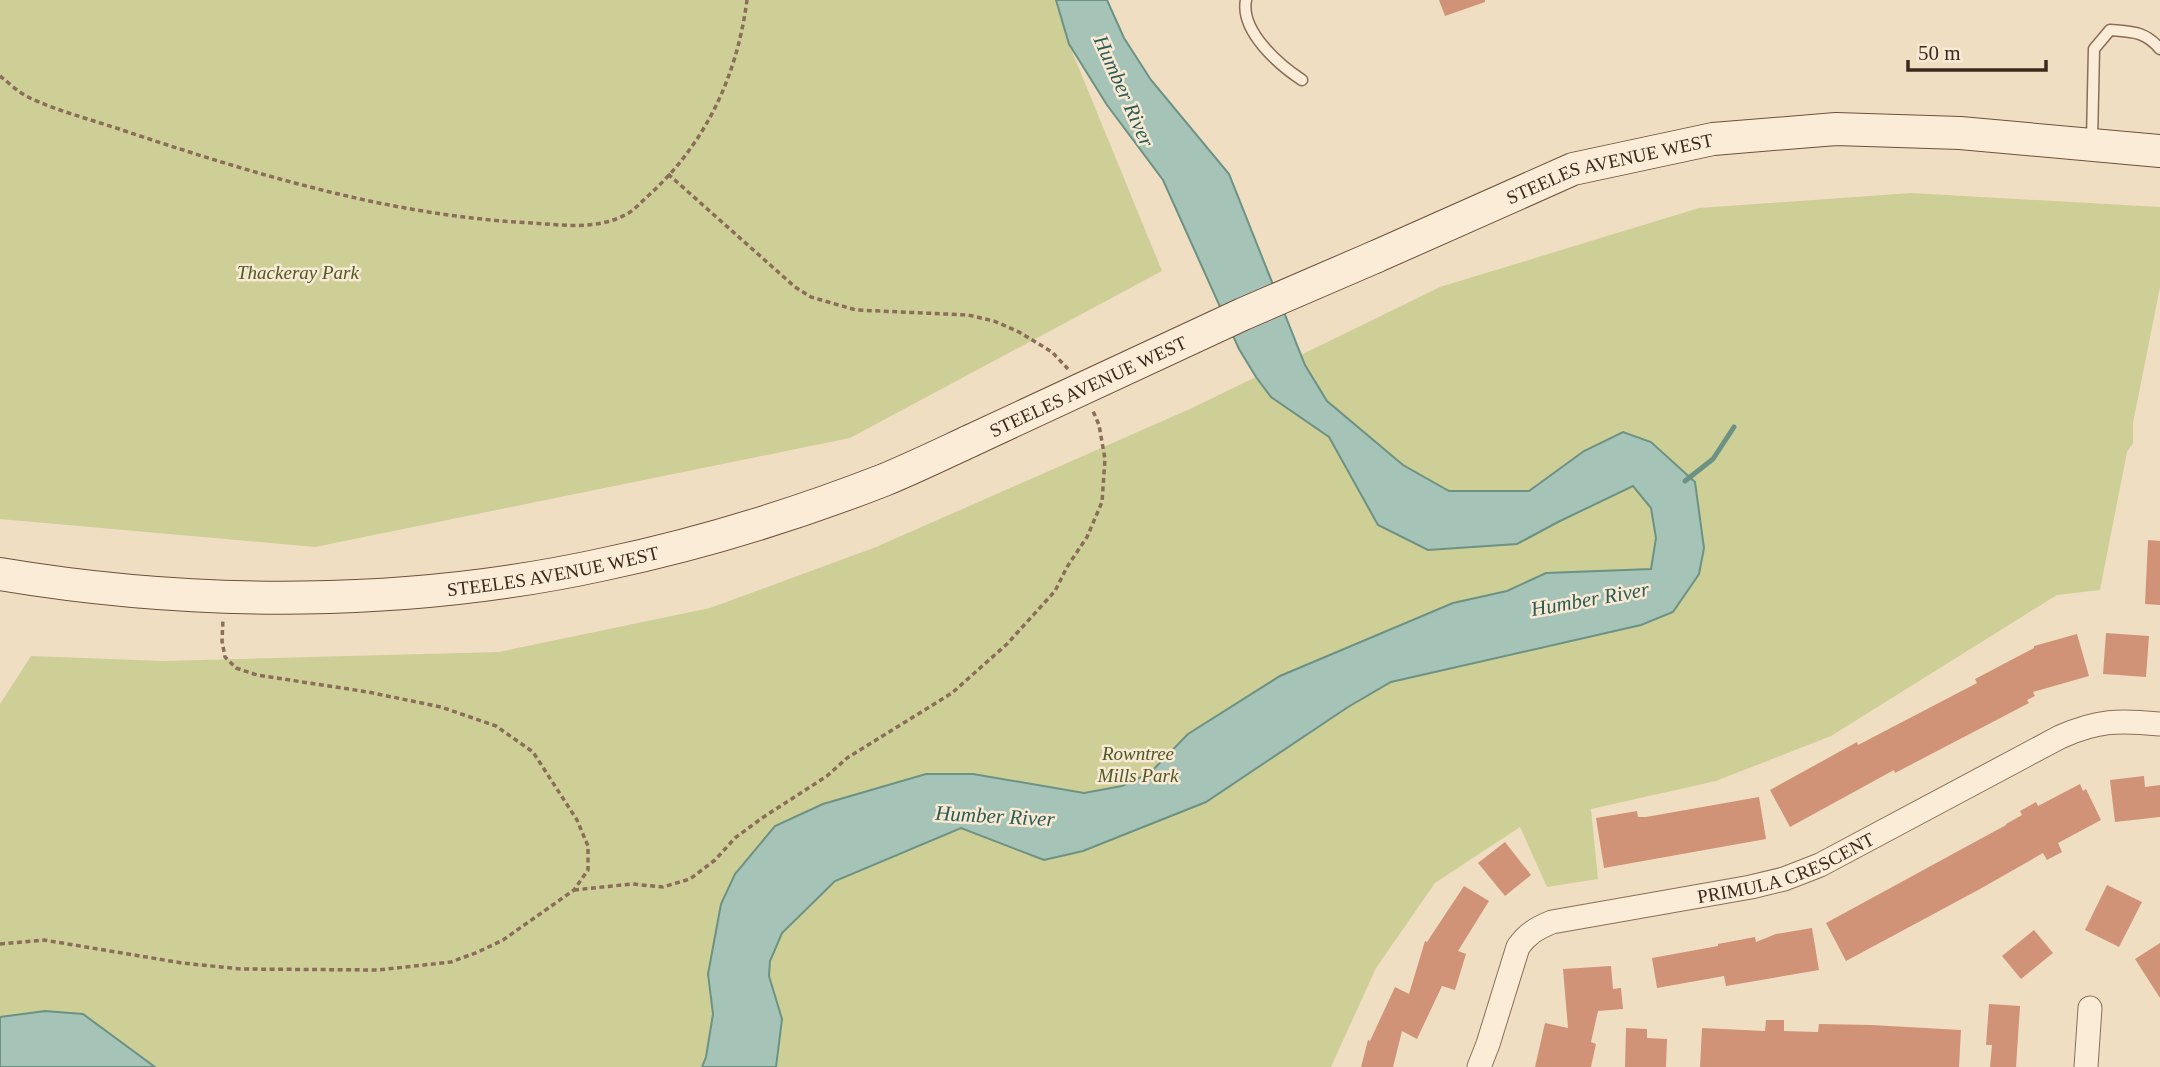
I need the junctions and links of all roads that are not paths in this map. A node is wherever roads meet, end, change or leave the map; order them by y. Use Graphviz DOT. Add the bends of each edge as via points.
graph roads {
  1 [pos="1246,0"];
  2 [pos="2160,49"];
  3 [pos="1302,80"];
  4 [pos="2092,146"];
  5 [pos="2160,151"];
  6 [pos="0,574"];
  7 [pos="2160,724"];
  8 [pos="2090,1009"];
  9 [pos="1479,1067"];
  10 [pos="2086,1067"];
  1 -- 3 [label="lane" via="1248,20 1264,48"];
  2 -- 4 [label="lane" via="2151,38 2110,30 2094,49"];
  4 -- 5 [label="main road, STEELES AVENUE WEST"];
  4 -- 6 [label="main road, STEELES AVENUE WEST, bridge" via="1960,133 1836,129 1713,139 1573,169 885,479 717,536 606,564 444,589 313,597 103,588"];
  7 -- 9 [label="street, PRIMULA CRESCENT" via="2110,721 2084,727 1820,865 1784,879 1552,922 1531,931 1518,947"];
  8 -- 10 [label="street"];
}
